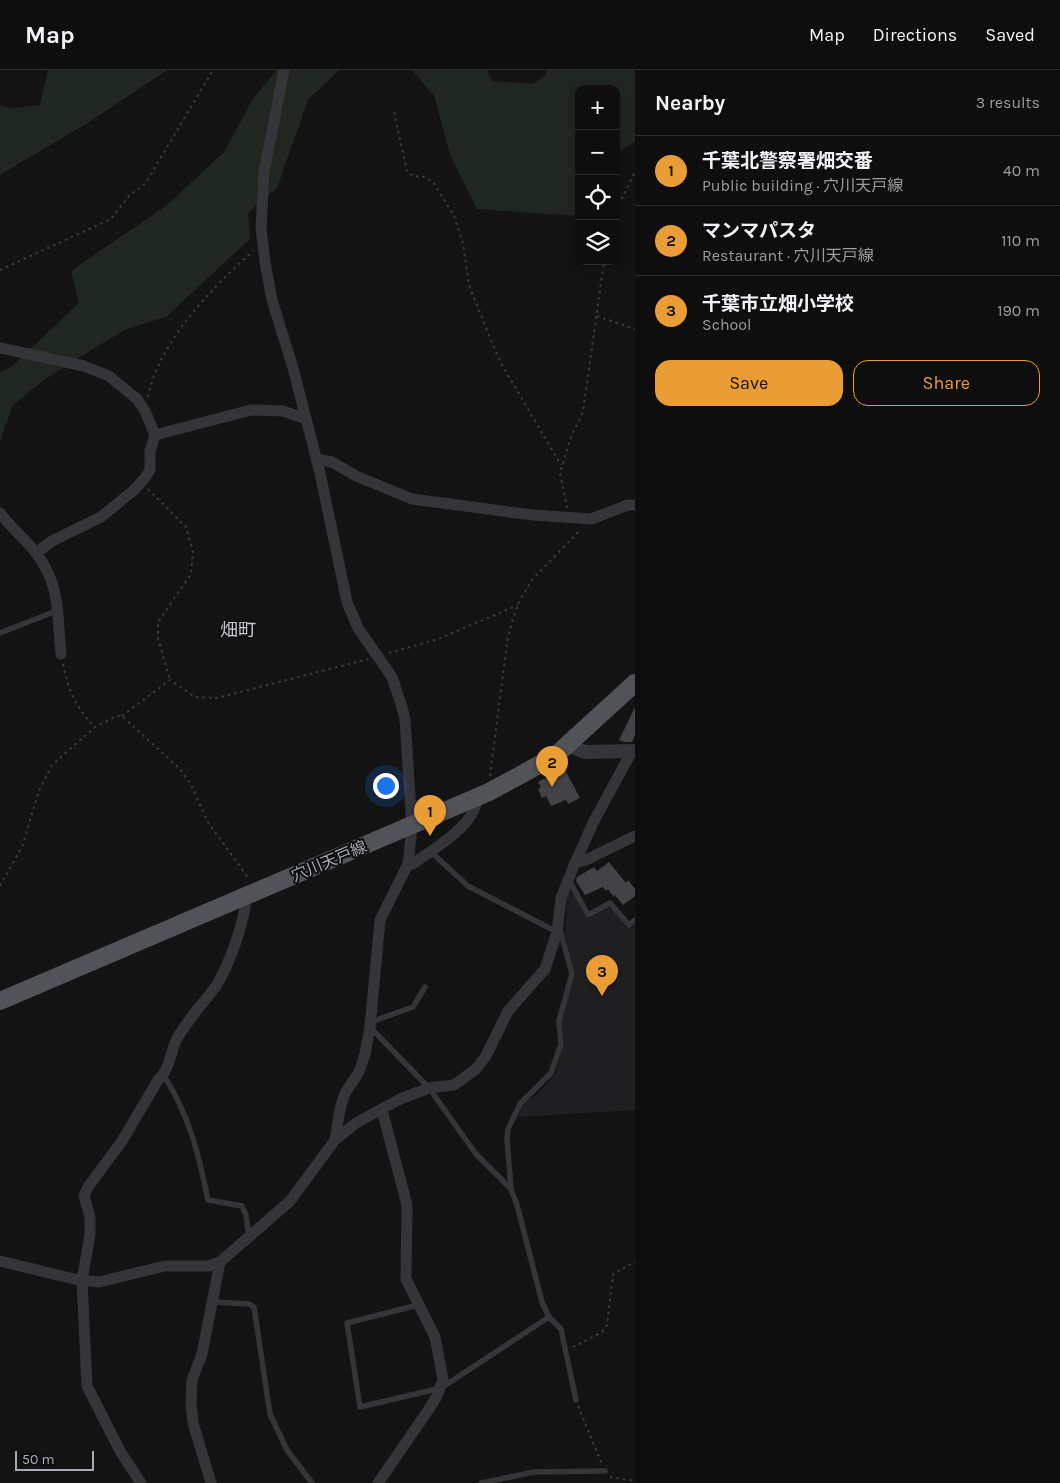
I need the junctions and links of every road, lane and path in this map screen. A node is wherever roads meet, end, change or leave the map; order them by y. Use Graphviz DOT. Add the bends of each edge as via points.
graph roads {
  1 [pos="213,70"];
  2 [pos="284,70"];
  3 [pos="394,112"];
  4 [pos="635,172"];
  5 [pos="620,203"];
  6 [pos="263,242"];
  7 [pos="603,265"];
  8 [pos="0,270"];
  9 [pos="597,316"];
  10 [pos="635,329"];
  11 [pos="0,348"];
  12 [pos="145,411"];
  13 [pos="306,419"];
  14 [pos="155,436"];
  15 [pos="316,460"];
  16 [pos="561,465"];
  17 [pos="141,482"];
  18 [pos="632,503"];
  19 [pos="0,514"];
  20 [pos="568,518"];
  21 [pos="591,518"];
  22 [pos="36,553"];
  23 [pos="518,605"];
  24 [pos="59,610"];
  25 [pos="0,633"];
  26 [pos="61,654"];
  27 [pos="379,656"];
  28 [pos="170,680"];
  29 [pos="635,683"];
  30 [pos="122,716"];
  31 [pos="95,727"];
  32 [pos="568,745"];
  33 [pos="633,751"];
  34 [pos="484,795"];
  35 [pos="412,826"];
  36 [pos="635,836"];
  37 [pos="430,851"];
  38 [pos="576,863"];
  39 [pos="408,864"];
  40 [pos="568,878"];
  41 [pos="0,886"];
  42 [pos="252,893"];
  43 [pos="635,920"];
  44 [pos="557,927"];
  45 [pos="425,987"];
  46 [pos="0,1001"];
  47 [pos="371,1024"];
  48 [pos="164,1076"];
  49 [pos="429,1088"];
  50 [pos="382,1110"];
  51 [pos="335,1140"];
  52 [pos="511,1190"];
  53 [pos="249,1237"];
  54 [pos="0,1261"];
  55 [pos="220,1262"];
  56 [pos="635,1262"];
  57 [pos="82,1280"];
  58 [pos="214,1302"];
  59 [pos="418,1305"];
  60 [pos="549,1317"];
  61 [pos="567,1350"];
  62 [pos="441,1388"];
  63 [pos="576,1400"];
  64 [pos="605,1471"];
  65 [pos="608,1478"];
  66 [pos="635,1481"];
  67 [pos="140,1483"];
  68 [pos="211,1483"];
  69 [pos="312,1483"];
  70 [pos="378,1483"];
  71 [pos="481,1483"];
  72 [pos="608,1483"];
  1 -- 8 [label="path" via="145,184 130,196 112,219"];
  2 -- 6 [label="street" via="264,172"];
  3 -- 16 [label="path" via="407,172 433,182 454,216 463,243 469,284 492,343"];
  4 -- 5 [label="path"];
  6 -- 12 [label="path" via="211,293 170,344 157,365"];
  6 -- 13 [label="street" via="272,300"];
  7 -- 9 [label="path"];
  9 -- 10 [label="path"];
  9 -- 16 [label="path" via="583,412"];
  11 -- 12 [label="street" via="84,366 109,376 137,399"];
  12 -- 14 [label="street"];
  13 -- 14 [label="street" via="283,410 251,410"];
  13 -- 15 [label="street"];
  14 -- 17 [label="street" via="150,452 150,470"];
  15 -- 20 [label="street" via="332,462 356,476 412,499"];
  15 -- 27 [label="street" via="347,602 358,628"];
  16 -- 20 [label="path"];
  17 -- 22 [label="street" via="101,517 52,541"];
  17 -- 28 [label="path" via="186,527 193,552 191,574 158,622 158,638"];
  18 -- 21 [label="street"];
  19 -- 22 [label="street"];
  20 -- 21 [label="street"];
  21 -- 23 [label="path" via="532,580"];
  22 -- 24 [label="street" via="51,577"];
  23 -- 27 [label="path" via="438,639"];
  23 -- 34 [label="path" via="507,643"];
  24 -- 25 [label="lane"];
  24 -- 26 [label="street"];
  26 -- 31 [label="path" via="72,697"];
  27 -- 28 [label="path" via="217,698 195,697"];
  27 -- 35 [label="street" via="392,677 405,720"];
  28 -- 30 [label="path"];
  29 -- 32 [label="main road, 穴川天戸線"];
  30 -- 31 [label="path"];
  30 -- 42 [label="path" via="180,769"];
  31 -- 41 [label="path" via="46,774 22,847"];
  32 -- 33 [label="street" via="585,752"];
  32 -- 34 [label="main road, 穴川天戸線"];
  33 -- 38 [label="street" via="594,821"];
  34 -- 35 [label="main road, 穴川天戸線"];
  34 -- 37 [label="street" via="465,823"];
  35 -- 39 [label="street"];
  35 -- 42 [label="main road, 穴川天戸線"];
  36 -- 38 [label="street"];
  37 -- 39 [label="street" via="413,864"];
  37 -- 44 [label="lane" via="468,886"];
  38 -- 40 [label="street"];
  39 -- 47 [label="street" via="380,920"];
  40 -- 43 [label="lane" via="588,915 610,903 630,924"];
  40 -- 44 [label="street"];
  42 -- 46 [label="main road, 穴川天戸線"];
  42 -- 48 [label="street" via="217,984 176,1040"];
  44 -- 49 [label="street" via="545,969 508,1011 476,1070 454,1085"];
  44 -- 52 [label="lane" via="572,974 559,1020 561,1044 551,1073 520,1104 508,1129"];
  45 -- 47 [label="lane" via="413,1007"];
  47 -- 49 [label="lane"];
  47 -- 51 [label="street" via="359,1072 345,1093 340,1109"];
  48 -- 53 [label="lane" via="176,1094 189,1126 208,1200 242,1206"];
  48 -- 57 [label="street" via="84,1196 90,1217 90,1235"];
  49 -- 50 [label="street"];
  49 -- 52 [label="lane" via="476,1154"];
  50 -- 51 [label="street" via="356,1123"];
  50 -- 59 [label="street" via="407,1205 406,1279"];
  51 -- 53 [label="street" via="290,1201"];
  52 -- 60 [label="lane"];
  53 -- 55 [label="street"];
  54 -- 57 [label="street"];
  55 -- 57 [label="street" via="208,1266 165,1266 99,1282"];
  55 -- 58 [label="street"];
  56 -- 61 [label="path" via="613,1274 607,1325 602,1332"];
  57 -- 67 [label="street" via="87,1386"];
  58 -- 68 [label="street" via="202,1354 192,1380 190,1403"];
  58 -- 69 [label="lane" via="254,1307 270,1414 287,1450"];
  59 -- 62 [label="street" via="434,1337 443,1379"];
  59 -- 62 [label="lane" via="348,1323 360,1407"];
  60 -- 61 [label="lane" via="561,1329"];
  60 -- 62 [label="lane"];
  61 -- 63 [label="lane"];
  62 -- 70 [label="street"];
  63 -- 64 [label="path"];
  64 -- 65 [label="path"];
  64 -- 71 [label="lane" via="534,1472"];
  65 -- 66 [label="path" via="614,1476"];
  65 -- 72 [label="path"];
}
